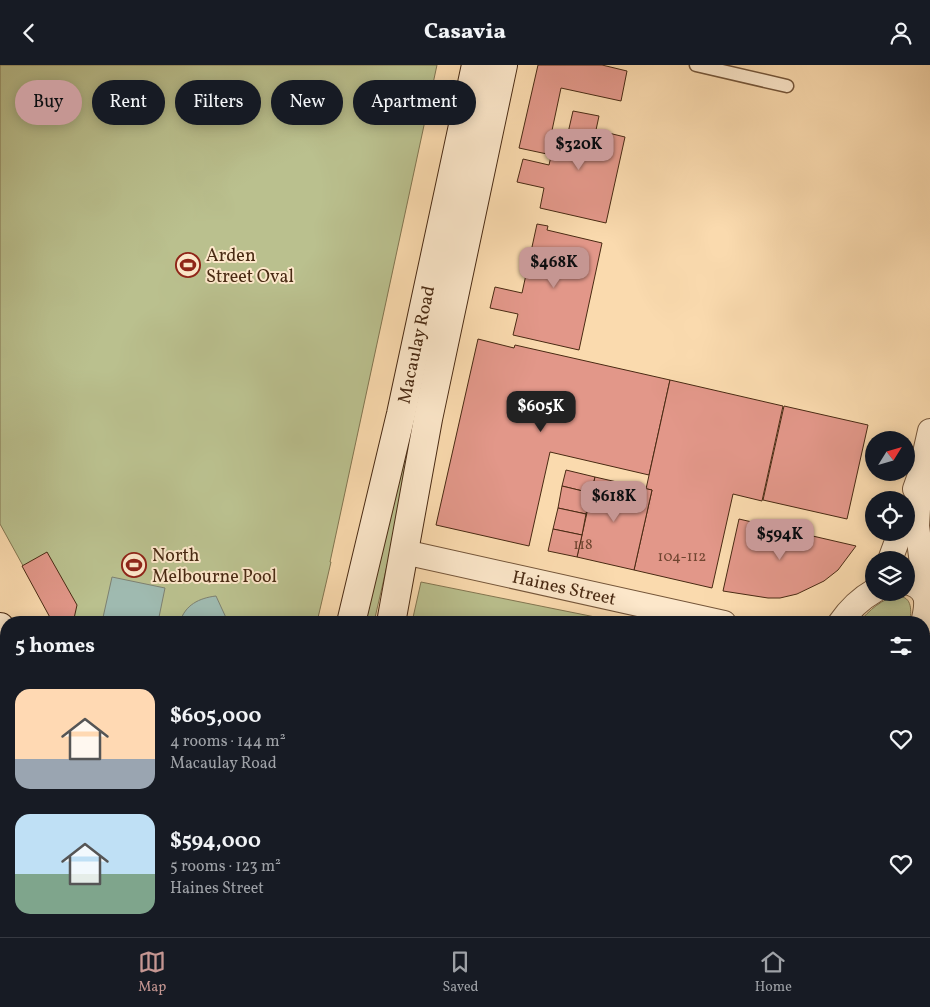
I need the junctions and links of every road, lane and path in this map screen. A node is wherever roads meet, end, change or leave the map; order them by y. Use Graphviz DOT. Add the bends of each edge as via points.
graph roads {
  1 [pos="476,65"];
  2 [pos="503,65"];
  3 [pos="696,65"];
  4 [pos="787,85"];
  5 [pos="470,221"];
  6 [pos="434,263"];
  7 [pos="401,414"];
  8 [pos="428,419"];
  9 [pos="930,431"];
  10 [pos="920,475"];
  11 [pos="914,491"];
  12 [pos="404,552"];
  13 [pos="922,593"];
  14 [pos="865,596"];
  15 [pos="352,616"];
  16 [pos="392,616"];
  17 [pos="692,616"];
  18 [pos="845,616"];
  19 [pos="923,616"];
  1 -- 6 [label="main road, Macaulay Road"];
  2 -- 5 [label="main road, Macaulay Road"];
  3 -- 4 [label="lane"];
  5 -- 6 [label="main road" via="455,231"];
  5 -- 8 [label="main road, Macaulay Road"];
  6 -- 7 [label="main road, Macaulay Road"];
  7 -- 8 [label="main road"];
  7 -- 15 [label="main road, Macaulay Road"];
  8 -- 12 [label="main road, Macaulay Road"];
  9 -- 10 [label="street"];
  10 -- 11 [label="street"];
  10 -- 13 [label="street" via="917,526 923,571"];
  12 -- 16 [label="main road, Macaulay Road"];
  12 -- 17 [label="street, Haines Street"];
  13 -- 19 [label="street"];
  14 -- 18 [label="street"];
}
